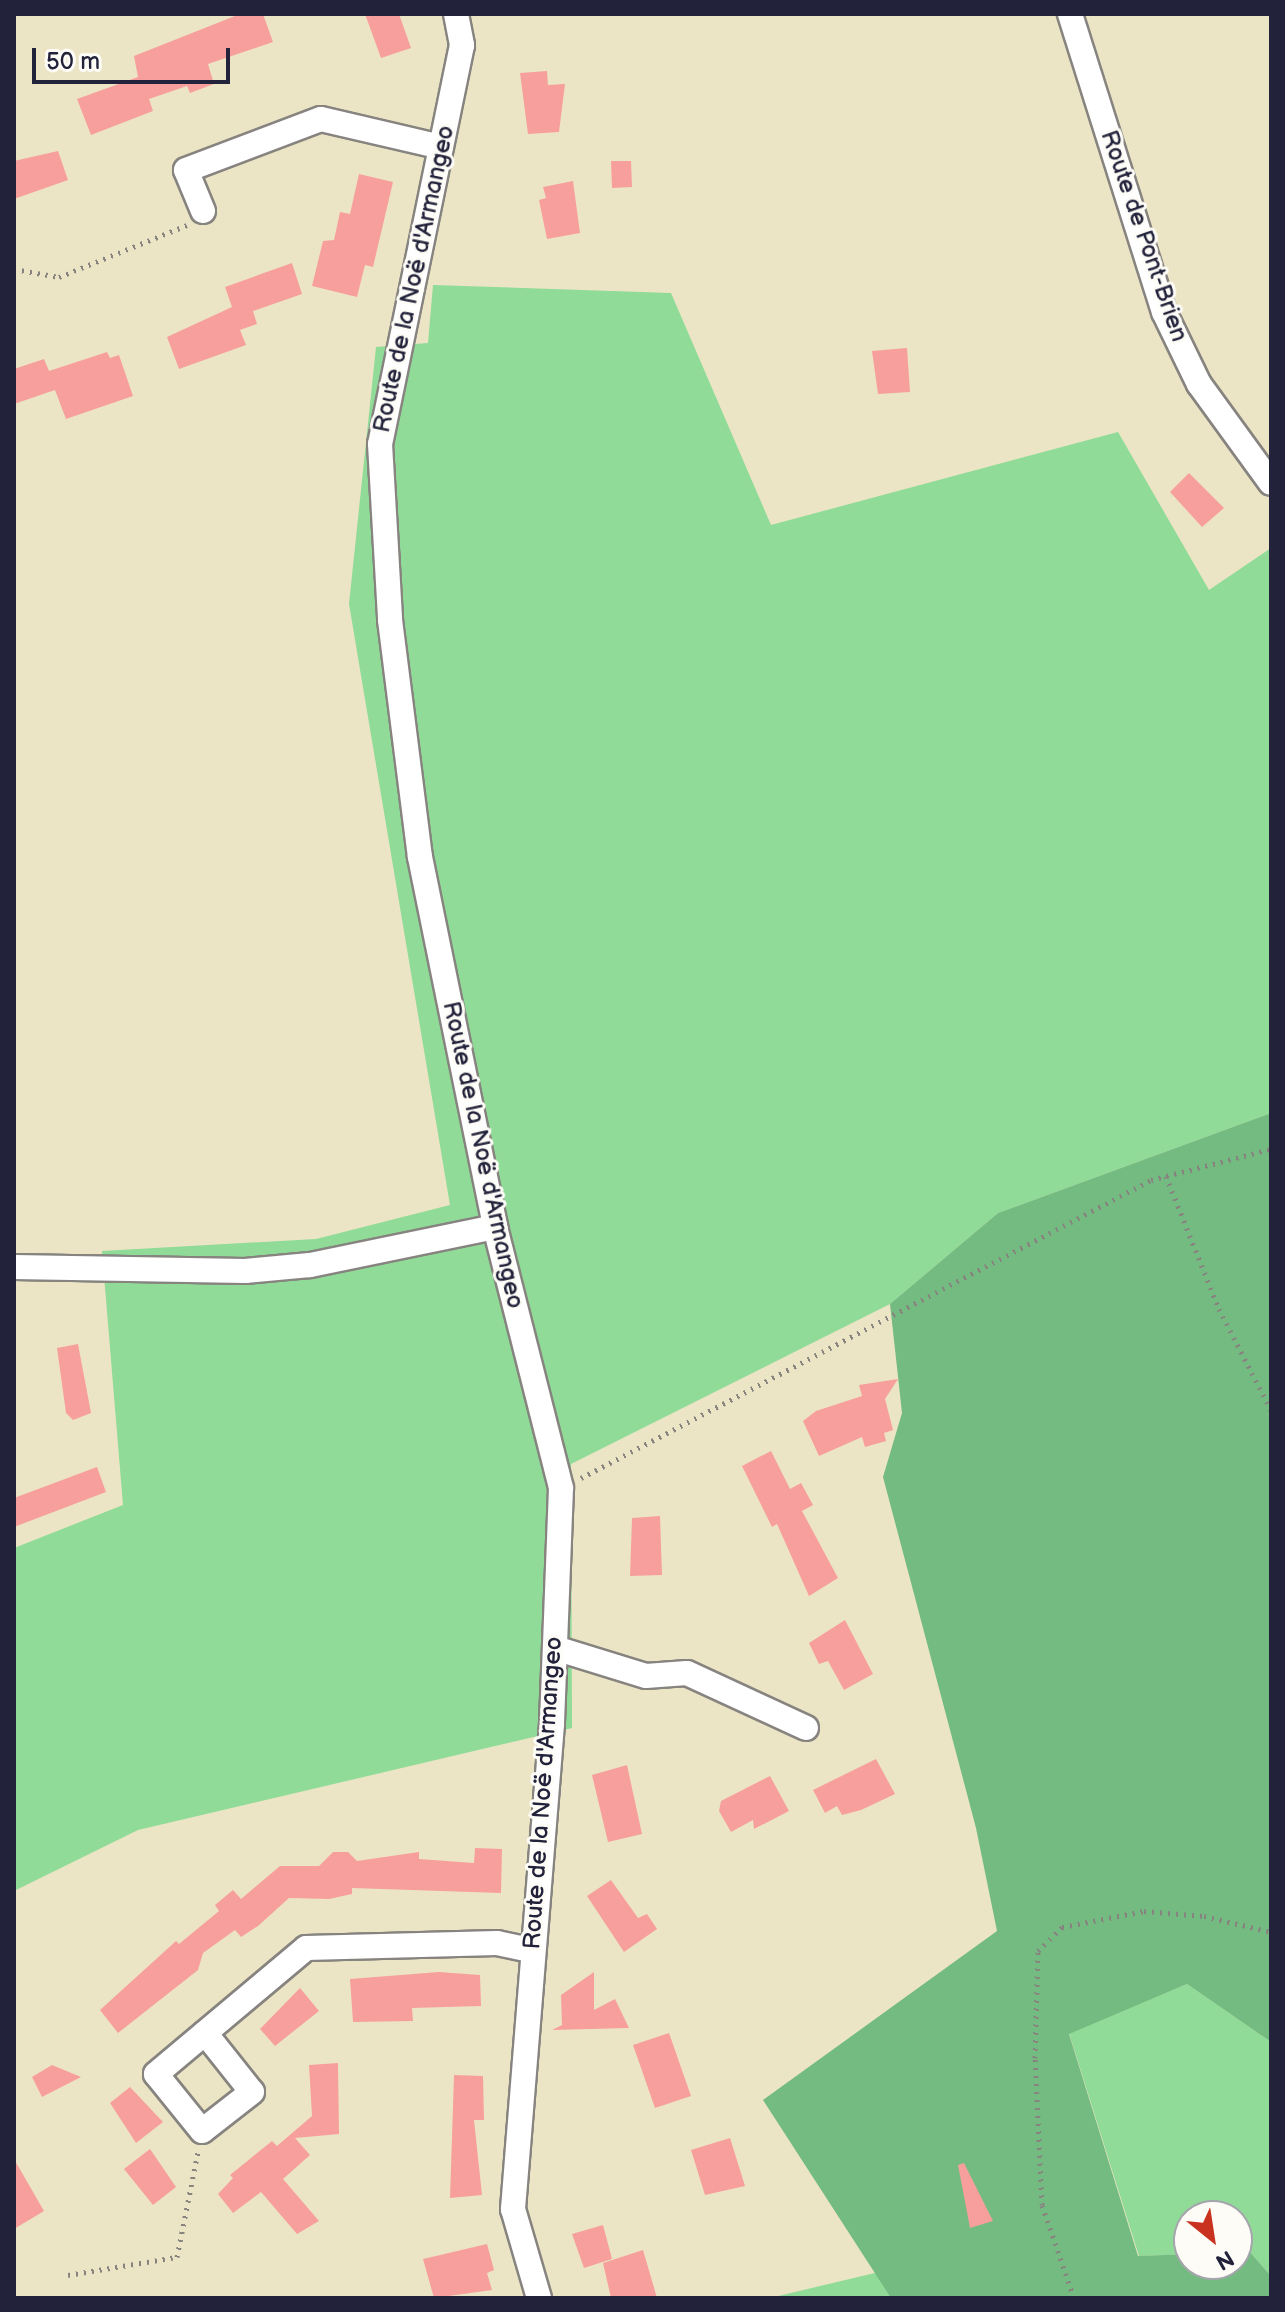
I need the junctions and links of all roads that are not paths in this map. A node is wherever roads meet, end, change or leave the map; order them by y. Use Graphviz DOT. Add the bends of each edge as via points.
graph roads {
  1 [pos="456,14"];
  2 [pos="1070,14"];
  3 [pos="441,147"];
  4 [pos="203,211"];
  5 [pos="1271,483"];
  6 [pos="495,1227"];
  7 [pos="14,1267"];
  8 [pos="555,1648"];
  9 [pos="806,1728"];
  10 [pos="531,1950"];
  11 [pos="205,2033"];
  12 [pos="539,2298"];
  1 -- 3 [label="street, Route de la Noë d'Armangeo" via="462,45"];
  2 -- 5 [label="street, Route de Pont-Brien" via="1164,312 1199,384"];
  3 -- 4 [label="street" via="321,119 186,170"];
  3 -- 6 [label="street, Route de la Noë d'Armangeo" via="380,444 390,620 420,857"];
  6 -- 7 [label="street" via="310,1265 245,1271"];
  6 -- 8 [label="street, Route de la Noë d'Armangeo" via="561,1488"];
  8 -- 9 [label="street" via="646,1676 687,1673"];
  8 -- 10 [label="street, Route de la Noë d'Armangeo"];
  10 -- 11 [label="street" via="497,1943 306,1948"];
  10 -- 12 [label="street, Route de la Noë d'Armangeo" via="513,2209"];
  11 -- 11 [label="street" via="156,2074 202,2131 252,2092"];
}
